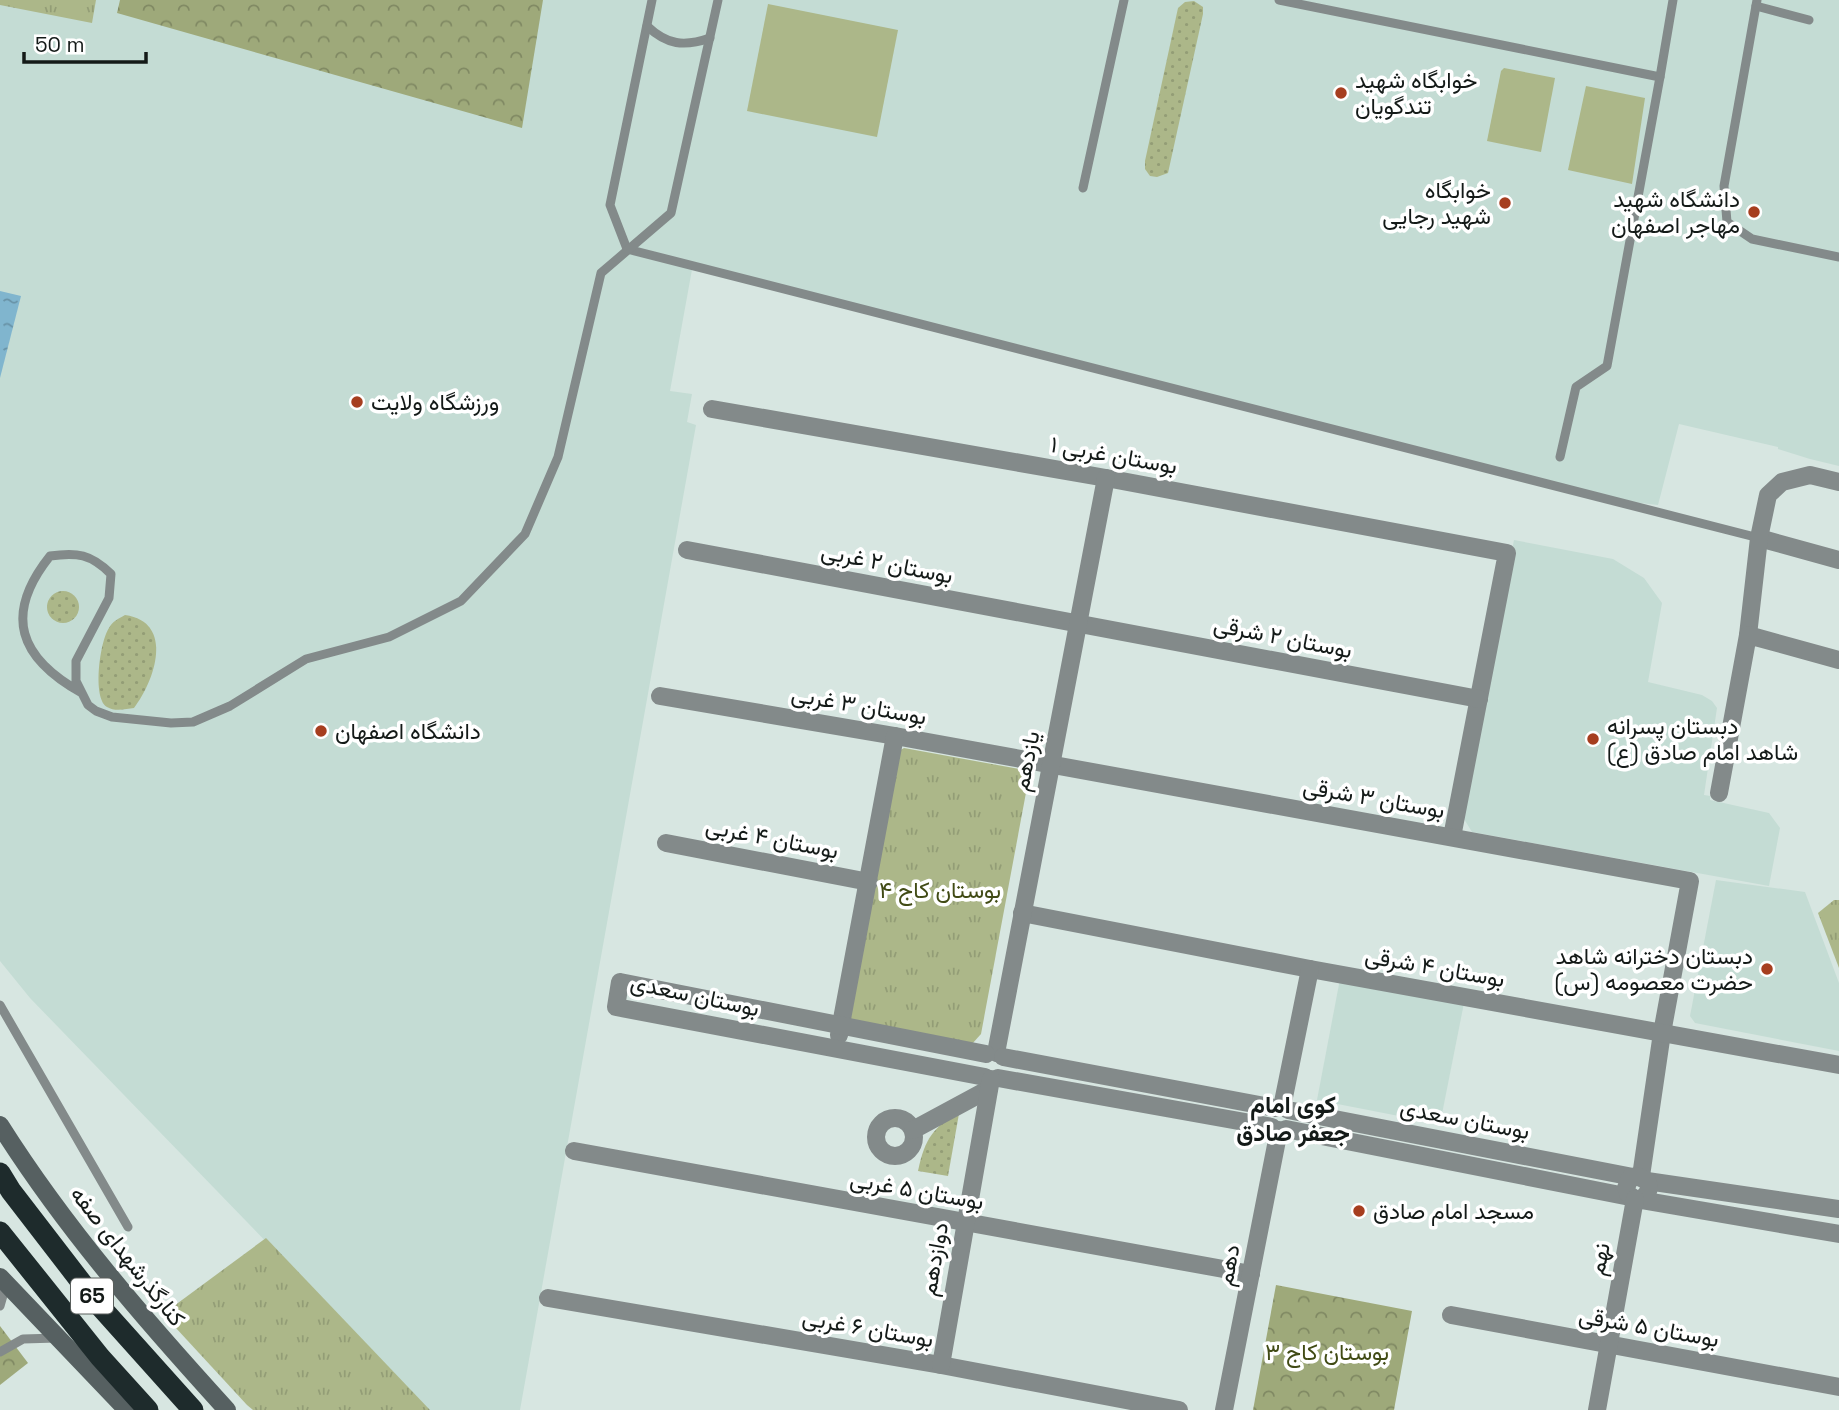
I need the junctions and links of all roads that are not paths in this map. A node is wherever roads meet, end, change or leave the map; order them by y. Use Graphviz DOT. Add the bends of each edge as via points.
graph roads {
  1 [pos="652,0"];
  2 [pos="718,0"];
  3 [pos="1124,0"];
  4 [pos="1279,0"];
  5 [pos="1673,0"];
  6 [pos="1757,3"];
  7 [pos="1316,4"];
  8 [pos="1810,20"];
  9 [pos="647,26"];
  10 [pos="710,38"];
  11 [pos="1660,77"];
  12 [pos="1083,188"];
  13 [pos="627,249"];
  14 [pos="1839,257"];
  15 [pos="712,409"];
  16 [pos="1560,457"];
  17 [pos="1106,478"];
  18 [pos="1839,482"];
  19 [pos="1759,538"];
  20 [pos="687,550"];
  21 [pos="1839,560"];
  22 [pos="1078,623"];
  23 [pos="1748,635"];
  24 [pos="1839,660"];
  25 [pos="82,693"];
  26 [pos="660,695"];
  27 [pos="1479,699"];
  28 [pos="895,736"];
  29 [pos="1050,765"];
  30 [pos="1719,793"];
  31 [pos="1452,837"];
  32 [pos="666,843"];
  33 [pos="1690,880"];
  34 [pos="869,882"];
  35 [pos="1022,914"];
  36 [pos="1310,969"];
  37 [pos="0,1005"];
  38 [pos="841,1026"];
  39 [pos="1662,1033"];
  40 [pos="837,1048"];
  41 [pos="995,1055"];
  42 [pos="1839,1065"];
  43 [pos="991,1081"];
  44 [pos="1282,1108"];
  45 [pos="0,1125"];
  46 [pos="1279,1129"];
  47 [pos="914,1130"];
  48 [pos="574,1151"];
  49 [pos="0,1173"];
  50 [pos="1640,1178"];
  51 [pos="1635,1198"];
  52 [pos="1839,1209"];
  53 [pos="965,1223"];
  54 [pos="128,1227"];
  55 [pos="0,1232"];
  56 [pos="1839,1234"];
  57 [pos="1251,1274"];
  58 [pos="3,1281"];
  59 [pos="548,1298"];
  60 [pos="0,1306"];
  61 [pos="1451,1315"];
  62 [pos="57,1338"];
  63 [pos="1608,1345"];
  64 [pos="0,1352"];
  65 [pos="941,1365"];
  66 [pos="1839,1387"];
  67 [pos="127,1410"];
  68 [pos="148,1410"];
  69 [pos="193,1410"];
  70 [pos="227,1410"];
  71 [pos="1179,1410"];
  72 [pos="1224,1410"];
  73 [pos="1597,1410"];
  1 -- 9 [label="lane"];
  2 -- 10 [label="lane"];
  3 -- 12 [label="lane"];
  4 -- 7 [label="lane"];
  5 -- 11 [label="lane"];
  6 -- 8 [label="lane"];
  6 -- 14 [label="lane" via="1724,186 1727,222 1752,239"];
  7 -- 11 [label="lane"];
  9 -- 10 [label="lane" via="661,39 676,42 693,44"];
  9 -- 13 [label="lane" via="610,205"];
  10 -- 13 [label="lane" via="671,213"];
  11 -- 16 [label="lane" via="1607,366 1576,387"];
  13 -- 19 [label="lane"];
  13 -- 25 [label="lane" via="601,273 558,457 525,534 461,601 389,637 306,659 230,706 193,722 112,717 88,705"];
  15 -- 17 [label="street, بوستان غربی ۱"];
  17 -- 22 [label="street, یازدهم"];
  17 -- 27 [label="street, بوستان غربی ۱" via="1507,553"];
  18 -- 19 [label="street" via="1810,475 1782,482 1768,495"];
  19 -- 21 [label="street"];
  19 -- 23 [label="street"];
  20 -- 22 [label="street, بوستان ۲ غربی"];
  22 -- 27 [label="street, بوستان ۲ شرقی"];
  22 -- 29 [label="street, یازدهم"];
  23 -- 24 [label="street"];
  23 -- 30 [label="street"];
  25 -- 25 [label="lane" via="76,681 76,661 109,598 111,574 97,560 72,553 50,556 36,573 22,627 28,645 44,666"];
  26 -- 28 [label="street, بوستان ۳ غربی"];
  27 -- 31 [label="street"];
  28 -- 29 [label="street, بوستان ۳ غربی"];
  28 -- 34 [label="street"];
  29 -- 31 [label="street, بوستان ۳ شرقی"];
  29 -- 35 [label="street, یازدهم"];
  31 -- 33 [label="street, بوستان ۳ شرقی"];
  32 -- 34 [label="street, بوستان ۴ غربی"];
  33 -- 39 [label="street, نهم"];
  34 -- 38 [label="street"];
  35 -- 36 [label="street, بوستان ۴ شرقی"];
  35 -- 41 [label="street, یازدهم"];
  36 -- 39 [label="street, بوستان ۴ شرقی"];
  36 -- 44 [label="street, دهم"];
  37 -- 54 [label="lane"];
  38 -- 40 [label="street"];
  38 -- 40 [label="street, بوستان سعدی" via="620,982 616,1007"];
  38 -- 41 [label="street, بوستان سعدی"];
  39 -- 42 [label="street, بوستان ۴ شرقی"];
  39 -- 50 [label="street, نهم"];
  40 -- 43 [label="street, بوستان سعدی"];
  41 -- 43 [label="street, دوازدهم" via="980,1065"];
  41 -- 44 [label="street, بوستان سعدی"];
  43 -- 46 [label="street, بوستان سعدی"];
  43 -- 47 [label="street"];
  43 -- 53 [label="street, دوازدهم"];
  44 -- 46 [label="street, دهم" via="1292,1120"];
  44 -- 50 [label="street, بوستان سعدی"];
  45 -- 70 [label="main road, کنارگذرشهدای صفه" via="80,1239"];
  46 -- 51 [label="street, بوستان سعدی"];
  46 -- 57 [label="street, دهم"];
  48 -- 53 [label="street, بوستان ۵ غربی"];
  49 -- 69 [label="highway, 65" via="98,1304"];
  50 -- 51 [label="street, نهم" via="1648,1192"];
  50 -- 52 [label="street, بوستان سعدی"];
  51 -- 56 [label="street, بوستان سعدی"];
  51 -- 63 [label="street, نهم"];
  53 -- 57 [label="street, بوستان ۵ غربی"];
  53 -- 65 [label="street, دوازدهم"];
  55 -- 68 [label="highway, 65"];
  57 -- 72 [label="street, دهم"];
  58 -- 60 [label="lane"];
  58 -- 62 [label="main road"];
  59 -- 65 [label="street, بوستان ۶ غربی"];
  61 -- 63 [label="street, بوستان ۵ شرقی"];
  62 -- 64 [label="lane" via="23,1339"];
  62 -- 67 [label="main road"];
  63 -- 66 [label="street, بوستان ۵ شرقی"];
  63 -- 73 [label="street, نهم"];
  65 -- 71 [label="street, بوستان ۶ غربی"];
}
